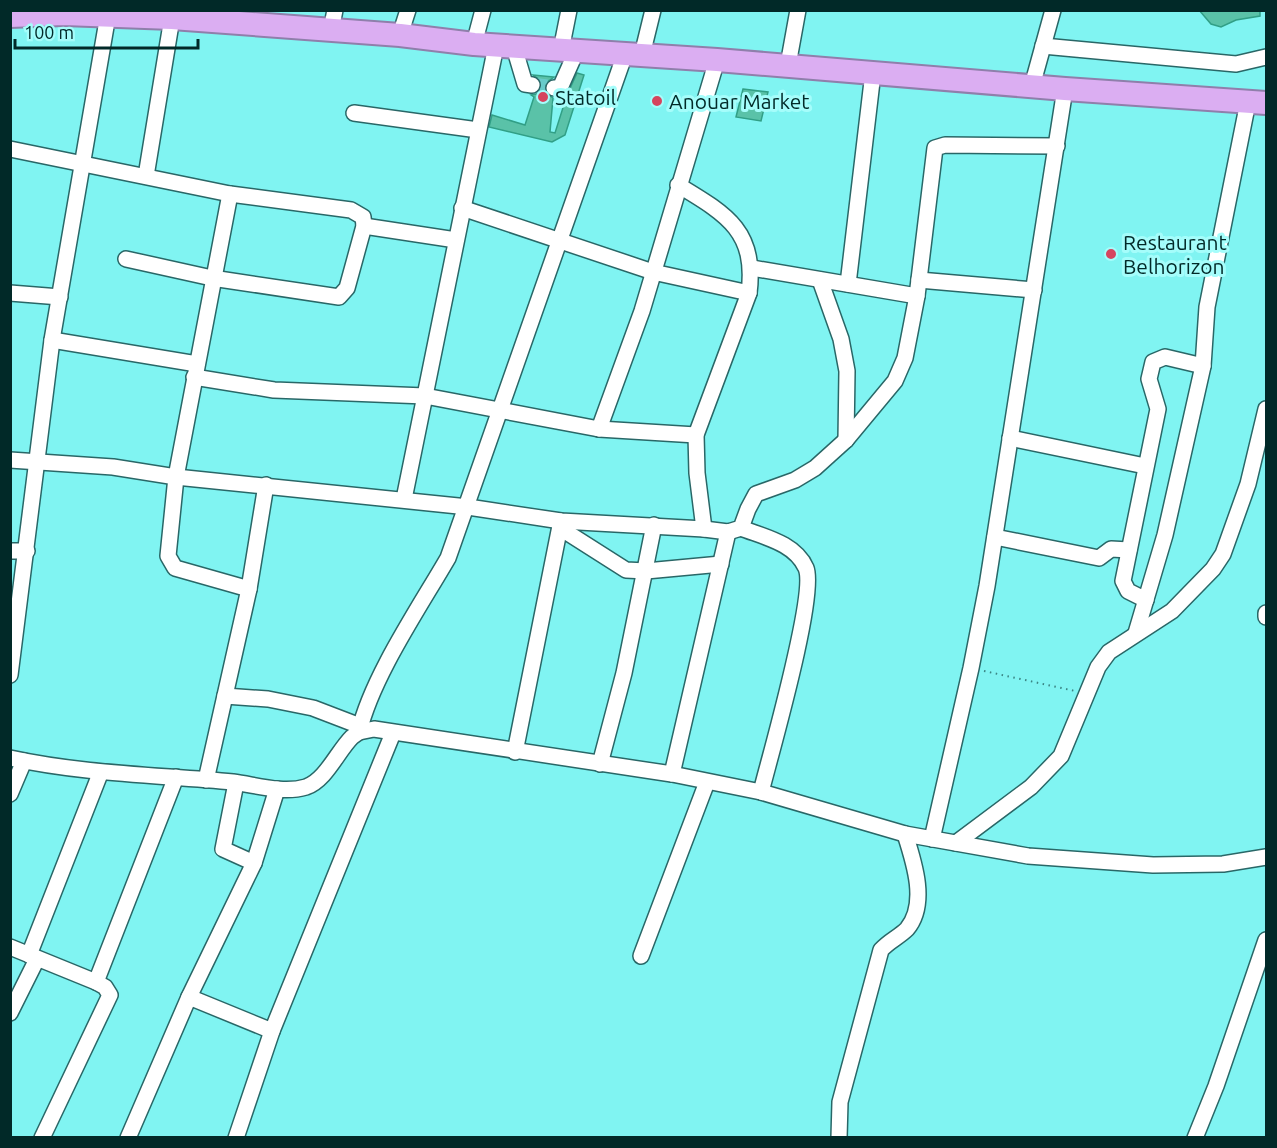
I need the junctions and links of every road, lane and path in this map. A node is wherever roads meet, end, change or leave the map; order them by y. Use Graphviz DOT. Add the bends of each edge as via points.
graph roads {
  1 [pos="408,10"];
  2 [pos="483,10"];
  3 [pos="569,10"];
  4 [pos="653,10"];
  5 [pos="798,10"];
  6 [pos="1053,10"];
  7 [pos="65,12"];
  8 [pos="135,13"];
  9 [pos="108,15"];
  10 [pos="10,16"];
  11 [pos="210,16"];
  12 [pos="172,18"];
  13 [pos="333,20"];
  14 [pos="400,35"];
  15 [pos="495,45"];
  16 [pos="1043,46"];
  17 [pos="568,51"];
  18 [pos="634,55"];
  19 [pos="1266,57"];
  20 [pos="717,60"];
  21 [pos="788,65"];
  22 [pos="873,73"];
  23 [pos="532,85"];
  24 [pos="1032,86"];
  25 [pos="554,88"];
  26 [pos="1065,89"];
  27 [pos="1257,103"];
  28 [pos="354,113"];
  29 [pos="478,130"];
  30 [pos="1057,146"];
  31 [pos="10,149"];
  32 [pos="83,163"];
  33 [pos="146,176"];
  34 [pos="678,185"];
  35 [pos="230,194"];
  36 [pos="462,208"];
  37 [pos="364,226"];
  38 [pos="561,239"];
  39 [pos="456,240"];
  40 [pos="126,259"];
  41 [pos="752,268"];
  42 [pos="653,272"];
  43 [pos="213,278"];
  44 [pos="820,279"];
  45 [pos="919,280"];
  46 [pos="848,284"];
  47 [pos="1034,290"];
  48 [pos="748,292"];
  49 [pos="10,293"];
  50 [pos="917,296"];
  51 [pos="60,297"];
  52 [pos="52,340"];
  53 [pos="1203,366"];
  54 [pos="195,371"];
  55 [pos="424,396"];
  56 [pos="1266,409"];
  57 [pos="500,412"];
  58 [pos="599,429"];
  59 [pos="696,435"];
  60 [pos="1010,438"];
  61 [pos="846,440"];
  62 [pos="10,460"];
  63 [pos="35,461"];
  64 [pos="1145,466"];
  65 [pos="176,477"];
  66 [pos="266,485"];
  67 [pos="404,499"];
  68 [pos="468,507"];
  69 [pos="560,524"];
  70 [pos="654,525"];
  71 [pos="704,529"];
  72 [pos="735,530"];
  73 [pos="994,537"];
  74 [pos="1129,550"];
  75 [pos="10,551"];
  76 [pos="27,551"];
  77 [pos="721,564"];
  78 [pos="646,571"];
  79 [pos="249,589"];
  80 [pos="1146,600"];
  81 [pos="1266,613"];
  82 [pos="1266,617"];
  83 [pos="1136,633"];
  84 [pos="971,668"];
  85 [pos="10,675"];
  86 [pos="1087,694"];
  87 [pos="225,696"];
  88 [pos="359,729"];
  89 [pos="393,733"];
  90 [pos="515,752"];
  91 [pos="17,760"];
  92 [pos="600,764"];
  93 [pos="100,774"];
  94 [pos="672,774"];
  95 [pos="176,777"];
  96 [pos="206,780"];
  97 [pos="707,782"];
  98 [pos="236,783"];
  99 [pos="277,789"];
  100 [pos="761,792"];
  101 [pos="10,794"];
  102 [pos="905,834"];
  103 [pos="932,840"];
  104 [pos="956,843"];
  105 [pos="1266,857"];
  106 [pos="254,863"];
  107 [pos="1266,940"];
  108 [pos="10,948"];
  109 [pos="641,956"];
  110 [pos="33,957"];
  111 [pos="96,982"];
  112 [pos="189,997"];
  113 [pos="10,1013"];
  114 [pos="272,1032"];
  115 [pos="42,1137"];
  116 [pos="128,1137"];
  117 [pos="236,1137"];
  118 [pos="839,1137"];
  119 [pos="1195,1137"];
  1 -- 14 [label="street"];
  2 -- 15 [label="street"];
  3 -- 17 [label="street"];
  4 -- 18 [label="street"];
  5 -- 21 [label="street"];
  6 -- 16 [label="street"];
  7 -- 9 [label="highway"];
  7 -- 10 [label="highway"];
  8 -- 9 [label="highway"];
  8 -- 12 [label="highway"];
  9 -- 32 [label="street"];
  11 -- 12 [label="highway"];
  11 -- 13 [label="highway"];
  12 -- 33 [label="street"];
  13 -- 14 [label="highway"];
  14 -- 15 [label="highway"];
  15 -- 17 [label="highway"];
  15 -- 23 [label="street" via="525,84"];
  15 -- 29 [label="street"];
  16 -- 19 [label="street" via="1236,64"];
  16 -- 24 [label="street"];
  17 -- 18 [label="highway"];
  17 -- 25 [label="street" via="560,88"];
  18 -- 20 [label="highway"];
  18 -- 38 [label="street"];
  20 -- 21 [label="highway"];
  20 -- 34 [label="street" via="700,125"];
  21 -- 22 [label="highway"];
  22 -- 24 [label="highway"];
  22 -- 46 [label="street"];
  24 -- 26 [label="highway"];
  26 -- 27 [label="highway"];
  26 -- 30 [label="street"];
  27 -- 53 [label="street" via="1206,307"];
  28 -- 29 [label="street"];
  29 -- 36 [label="street"];
  30 -- 45 [label="street" via="945,144 935,148"];
  30 -- 47 [label="street"];
  31 -- 32 [label="street"];
  32 -- 33 [label="street"];
  32 -- 51 [label="street"];
  33 -- 35 [label="street"];
  34 -- 41 [label="street" via="727,218 746,244"];
  34 -- 42 [label="street"];
  35 -- 37 [label="street" via="351,210 362,215"];
  35 -- 43 [label="street"];
  36 -- 38 [label="street"];
  36 -- 39 [label="street"];
  37 -- 39 [label="street"];
  37 -- 43 [label="street" via="347,288 339,297"];
  38 -- 42 [label="street"];
  38 -- 57 [label="street"];
  39 -- 55 [label="street"];
  40 -- 43 [label="street"];
  41 -- 44 [label="street"];
  41 -- 48 [label="street"];
  42 -- 48 [label="street"];
  42 -- 58 [label="street"];
  43 -- 54 [label="street"];
  44 -- 46 [label="street"];
  44 -- 61 [label="street" via="841,339 847,371"];
  45 -- 47 [label="street"];
  45 -- 50 [label="street"];
  46 -- 50 [label="street"];
  47 -- 60 [label="street"];
  48 -- 59 [label="street"];
  49 -- 51 [label="street"];
  50 -- 61 [label="street" via="899,372"];
  51 -- 52 [label="street"];
  52 -- 54 [label="street"];
  52 -- 63 [label="street"];
  53 -- 64 [label="street" via="1165,357 1157,358 1150,366 1149,379 1159,404"];
  53 -- 80 [label="street" via="1165,535"];
  54 -- 55 [label="street" via="274,390"];
  54 -- 65 [label="street"];
  55 -- 57 [label="street"];
  55 -- 67 [label="street"];
  56 -- 83 [label="street" via="1248,484 1223,554 1172,611"];
  57 -- 58 [label="street"];
  57 -- 68 [label="street"];
  58 -- 59 [label="street"];
  59 -- 71 [label="street"];
  60 -- 64 [label="street"];
  60 -- 73 [label="street"];
  61 -- 72 [label="street" via="795,480 756,494"];
  62 -- 63 [label="street"];
  63 -- 65 [label="street"];
  63 -- 76 [label="street"];
  64 -- 74 [label="street"];
  65 -- 66 [label="street"];
  65 -- 79 [label="street" via="169,562 175,568"];
  66 -- 67 [label="street"];
  66 -- 79 [label="street"];
  67 -- 68 [label="street"];
  68 -- 69 [label="street"];
  68 -- 88 [label="street" via="448,558 408,625"];
  69 -- 70 [label="street"];
  69 -- 78 [label="street" via="621,569"];
  69 -- 90 [label="street"];
  70 -- 71 [label="street"];
  70 -- 78 [label="street"];
  71 -- 72 [label="street"];
  72 -- 77 [label="street"];
  72 -- 100 [label="street" via="794,551 806,569 808,583 801,630"];
  73 -- 74 [label="street" via="1099,558 1111,549"];
  73 -- 84 [label="street"];
  74 -- 80 [label="street" via="1125,587"];
  75 -- 76 [label="street"];
  76 -- 85 [label="street"];
  77 -- 78 [label="street"];
  77 -- 94 [label="street"];
  78 -- 92 [label="street"];
  79 -- 87 [label="street"];
  80 -- 83 [label="street"];
  81 -- 82 [label="street"];
  83 -- 86 [label="street" via="1109,652"];
  84 -- 86 [label="path"];
  84 -- 103 [label="street"];
  86 -- 104 [label="street" via="1069,741 1047,772"];
  87 -- 88 [label="street" via="313,708"];
  87 -- 96 [label="street"];
  88 -- 89 [label="street"];
  88 -- 99 [label="street" via="318,781 305,787"];
  89 -- 90 [label="street"];
  89 -- 114 [label="street"];
  90 -- 92 [label="street"];
  91 -- 93 [label="street"];
  91 -- 101 [label="street"];
  92 -- 94 [label="street"];
  93 -- 95 [label="street"];
  93 -- 110 [label="street"];
  94 -- 97 [label="street"];
  95 -- 96 [label="street"];
  95 -- 111 [label="street"];
  96 -- 98 [label="street"];
  97 -- 100 [label="street"];
  97 -- 109 [label="street"];
  98 -- 99 [label="street"];
  98 -- 106 [label="street" via="223,849"];
  99 -- 106 [label="street"];
  100 -- 102 [label="street"];
  102 -- 103 [label="street"];
  102 -- 118 [label="street" via="917,876 914,918 905,931 881,950 840,1102"];
  103 -- 104 [label="street"];
  104 -- 105 [label="street" via="1028,856 1153,865 1223,864"];
  106 -- 112 [label="street"];
  107 -- 119 [label="street"];
  108 -- 110 [label="street"];
  110 -- 111 [label="street"];
  110 -- 113 [label="street"];
  111 -- 115 [label="street" via="108,990 110,998"];
  112 -- 114 [label="street"];
  112 -- 116 [label="street"];
  114 -- 117 [label="street"];
}
